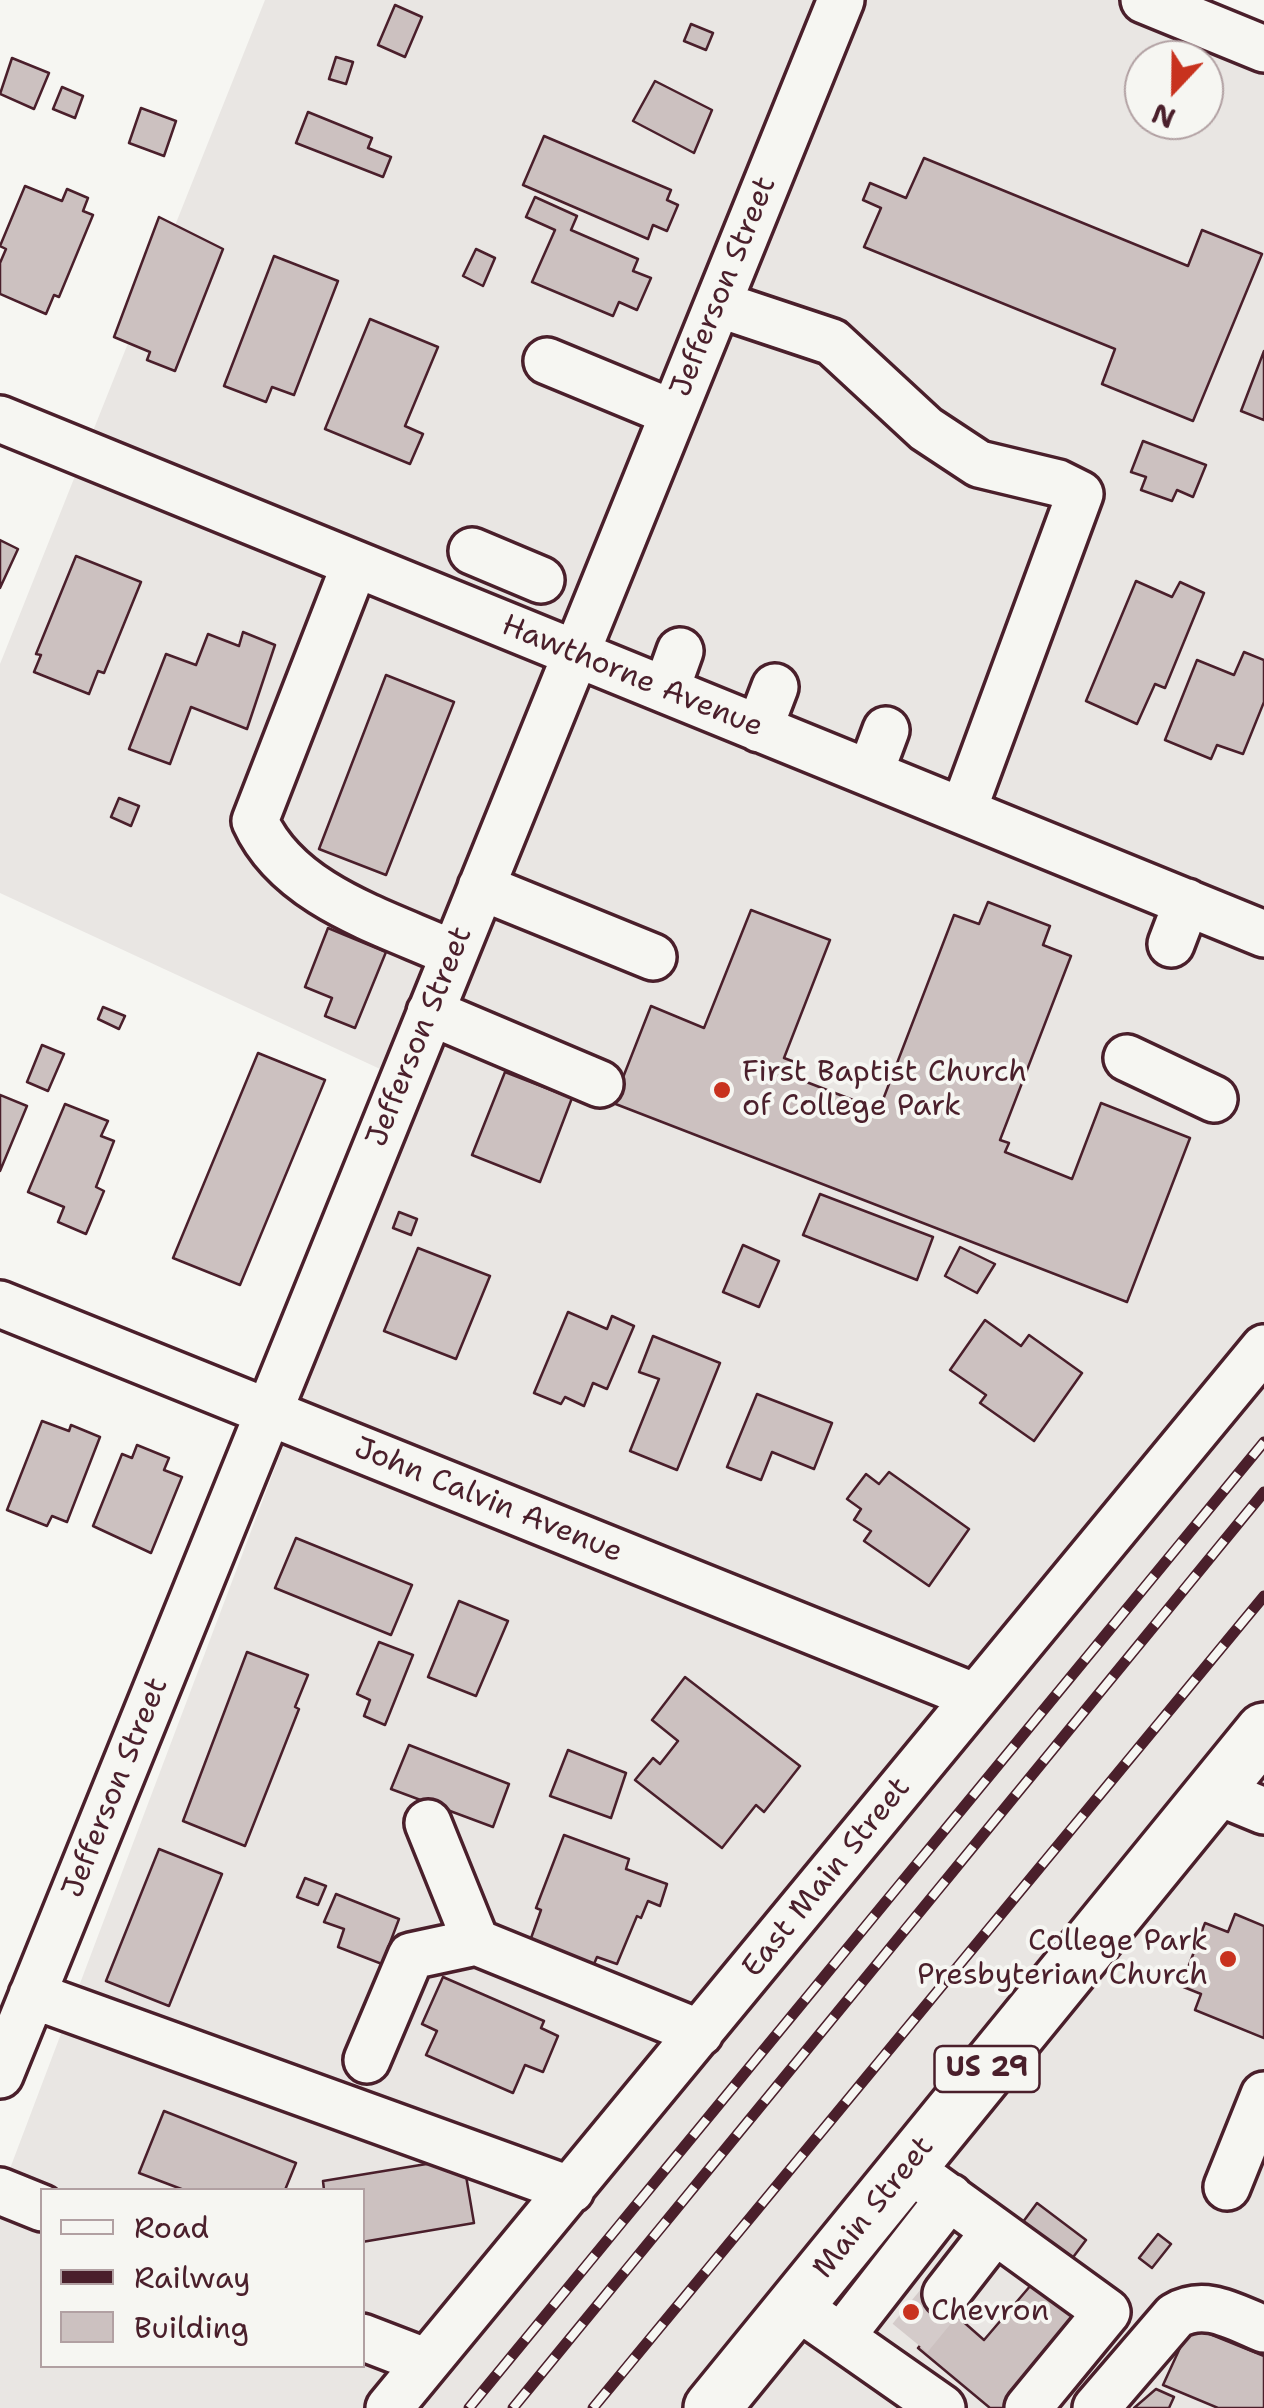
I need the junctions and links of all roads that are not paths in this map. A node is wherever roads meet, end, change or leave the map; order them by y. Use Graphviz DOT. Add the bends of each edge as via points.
graph roads {
  1 [pos="841,0"];
  2 [pos="1144,0"];
  3 [pos="1264,49"];
  4 [pos="718,304"];
  5 [pos="547,361"];
  6 [pos="673,413"];
  7 [pos="0,419"];
  8 [pos="354,564"];
  9 [pos="464,572"];
  10 [pos="541,580"];
  11 [pos="575,654"];
  12 [pos="775,687"];
  13 [pos="760,729"];
  14 [pos="886,730"];
  15 [pos="870,773"];
  16 [pos="964,811"];
  17 [pos="481,887"];
  18 [pos="1187,902"];
  19 [pos="1264,934"];
  20 [pos="1171,944"];
  21 [pos="454,954"];
  22 [pos="654,957"];
  23 [pos="430,1012"];
  24 [pos="1127,1058"];
  25 [pos="600,1084"];
  26 [pos="1214,1098"];
  27 [pos="0,1304"];
  28 [pos="1264,1348"];
  29 [pos="268,1412"];
  30 [pos="976,1697"];
  31 [pos="1264,1731"];
  32 [pos="1212,1790"];
  33 [pos="1264,1812"];
  34 [pos="428,1823"];
  35 [pos="476,1942"];
  36 [pos="32,1995"];
  37 [pos="700,2033"];
  38 [pos="367,2060"];
  39 [pos="0,2076"];
  40 [pos="1264,2095"];
  41 [pos="928,2182"];
  42 [pos="1227,2187"];
  43 [pos="571,2190"];
  44 [pos="0,2191"];
  45 [pos="40,2207"];
  46 [pos="995,2231"];
  47 [pos="946,2294"];
  48 [pos="795,2305"];
  49 [pos="1264,2329"];
  50 [pos="365,2337"];
  51 [pos="841,2338"];
  52 [pos="427,2362"];
  53 [pos="390,2408"];
  54 [pos="712,2408"];
  55 [pos="942,2408"];
  56 [pos="1028,2408"];
  57 [pos="1096,2408"];
  1 -- 4 [label="street, Jefferson Street"];
  2 -- 3 [label="street"];
  4 -- 6 [label="street, Jefferson Street"];
  4 -- 16 [label="street" via="832,342 926,429 980,464 1080,494"];
  5 -- 6 [label="street"];
  6 -- 11 [label="street, Jefferson Street"];
  7 -- 8 [label="street, Hawthorne Avenue"];
  8 -- 9 [label="street, Hawthorne Avenue"];
  8 -- 21 [label="street" via="255,821 288,869"];
  9 -- 10 [label="street"];
  9 -- 11 [label="street, Hawthorne Avenue"];
  11 -- 13 [label="street, Hawthorne Avenue" via="673,671"];
  11 -- 17 [label="street, Jefferson Street"];
  12 -- 13 [label="street"];
  13 -- 15 [label="street, Hawthorne Avenue"];
  14 -- 15 [label="street"];
  15 -- 16 [label="street, Hawthorne Avenue"];
  16 -- 18 [label="street, Hawthorne Avenue"];
  17 -- 21 [label="street, Jefferson Street"];
  17 -- 22 [label="street"];
  18 -- 19 [label="street, Hawthorne Avenue"];
  18 -- 20 [label="street"];
  21 -- 23 [label="street, Jefferson Street"];
  23 -- 25 [label="street"];
  23 -- 29 [label="street, Jefferson Street"];
  24 -- 26 [label="street"];
  27 -- 29 [label="street, John Calvin Avenue"];
  28 -- 30 [label="street, East Main Street"];
  29 -- 30 [label="street, John Calvin Avenue"];
  29 -- 36 [label="street, Jefferson Street"];
  30 -- 37 [label="street, East Main Street"];
  31 -- 32 [label="main road, Main Street / US 29"];
  32 -- 33 [label="street"];
  32 -- 41 [label="main road, Main Street / US 29"];
  34 -- 35 [label="street"];
  35 -- 37 [label="street"];
  35 -- 38 [label="street" via="410,1956"];
  36 -- 39 [label="street, Jefferson Street"];
  36 -- 43 [label="street"];
  37 -- 43 [label="street, East Main Street"];
  40 -- 42 [label="street"];
  41 -- 46 [label="street"];
  41 -- 48 [label="main road, Main Street / US 29"];
  41 -- 51 [label="street"];
  43 -- 52 [label="street, East Main Street"];
  44 -- 45 [label="street"];
  46 -- 47 [label="street"];
  46 -- 56 [label="street" via="1107,2312"];
  48 -- 51 [label="street"];
  48 -- 54 [label="main road, Main Street / US 29"];
  49 -- 57 [label="street" via="1190,2307"];
  50 -- 52 [label="street"];
  51 -- 55 [label="street" via="897,2352"];
  52 -- 53 [label="street, East Main Street"];
}
